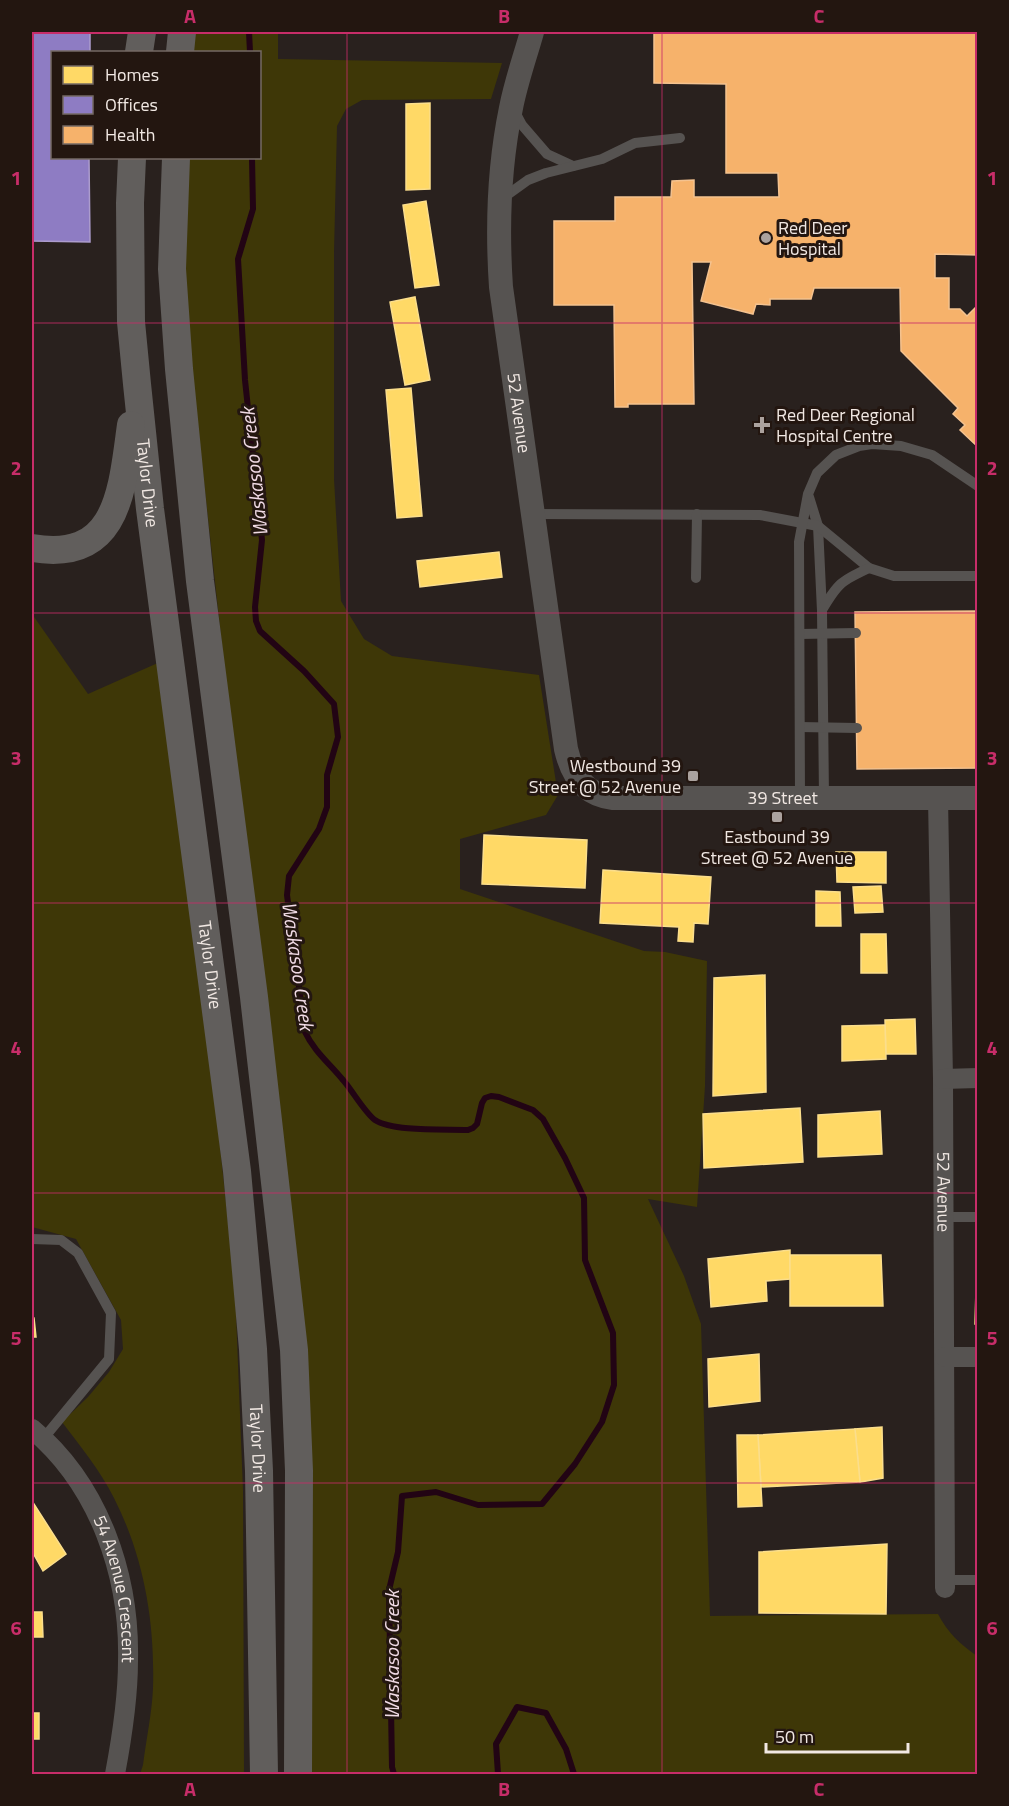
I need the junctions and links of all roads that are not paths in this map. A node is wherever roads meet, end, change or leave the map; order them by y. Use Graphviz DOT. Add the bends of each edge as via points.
graph roads {
  1 [pos="142,32"];
  2 [pos="182,32"];
  3 [pos="532,32"];
  4 [pos="139,51"];
  5 [pos="180,51"];
  6 [pos="512,105"];
  7 [pos="680,138"];
  8 [pos="132,159"];
  9 [pos="176,159"];
  10 [pos="573,166"];
  11 [pos="500,200"];
  12 [pos="137,384"];
  13 [pos="978,486"];
  14 [pos="808,494"];
  15 [pos="532,514"];
  16 [pos="697,514"];
  17 [pos="803,523"];
  18 [pos="818,526"];
  19 [pos="32,548"];
  20 [pos="869,568"];
  21 [pos="978,576"];
  22 [pos="696,578"];
  23 [pos="822,610"];
  24 [pos="822,633"];
  25 [pos="856,633"];
  26 [pos="800,634"];
  27 [pos="800,727"];
  28 [pos="822,727"];
  29 [pos="857,728"];
  30 [pos="589,789"];
  31 [pos="812,798"];
  32 [pos="938,798"];
  33 [pos="978,798"];
  34 [pos="978,1078"];
  35 [pos="943,1079"];
  36 [pos="944,1216"];
  37 [pos="978,1216"];
  38 [pos="32,1239"];
  39 [pos="945,1357"];
  40 [pos="978,1357"];
  41 [pos="38,1434"];
  42 [pos="978,1580"];
  43 [pos="945,1584"];
  44 [pos="115,1774"];
  45 [pos="264,1774"];
  46 [pos="298,1774"];
  1 -- 4 [label="main road"];
  2 -- 5 [label="main road"];
  3 -- 6 [label="street, 52 Avenue"];
  6 -- 10 [label="lane" via="522,125 547,154"];
  6 -- 11 [label="street, 52 Avenue"];
  7 -- 10 [label="lane" via="635,143 602,159"];
  8 -- 12 [label="main road, Taylor Drive" via="131,322"];
  9 -- 46 [label="main road" via="172,269 179,369 200,580 254,997 294,1350"];
  10 -- 11 [label="lane" via="528,180"];
  11 -- 15 [label="street, 52 Avenue" via="501,287"];
  12 -- 19 [label="main road" via="121,492 106,525 94,538 75,547 49,551"];
  12 -- 45 [label="main road, Taylor Drive" via="237,1171 259,1471"];
  13 -- 14 [label="lane" via="932,455 901,446 872,444 836,455 817,473"];
  14 -- 17 [label="lane"];
  14 -- 18 [label="lane"];
  15 -- 16 [label="lane"];
  15 -- 30 [label="street, 52 Avenue" via="566,749 574,773"];
  16 -- 17 [label="lane" via="759,514"];
  16 -- 22 [label="lane"];
  17 -- 18 [label="lane"];
  17 -- 26 [label="lane"];
  18 -- 20 [label="lane"];
  18 -- 23 [label="lane"];
  20 -- 21 [label="lane" via="894,576"];
  20 -- 23 [label="lane" via="844,580"];
  23 -- 24 [label="lane"];
  24 -- 25 [label="lane"];
  24 -- 26 [label="lane"];
  24 -- 28 [label="lane"];
  26 -- 27 [label="lane"];
  27 -- 28 [label="lane"];
  27 -- 31 [label="lane"];
  28 -- 29 [label="lane"];
  28 -- 31 [label="lane"];
  30 -- 31 [label="street, 39 Street" via="613,798"];
  31 -- 32 [label="street, 39 Street"];
  32 -- 33 [label="street, 39 Street"];
  32 -- 35 [label="street, 52 Avenue"];
  34 -- 35 [label="street"];
  35 -- 36 [label="street, 52 Avenue"];
  36 -- 37 [label="lane"];
  36 -- 39 [label="street, 52 Avenue"];
  38 -- 41 [label="lane" via="61,1240 78,1253 111,1313 109,1359"];
  39 -- 40 [label="street"];
  39 -- 43 [label="street, 52 Avenue"];
  41 -- 44 [label="street, 54 Avenue Crescent" via="74,1473 93,1505 121,1585 129,1660"];
  42 -- 43 [label="lane"];
}
